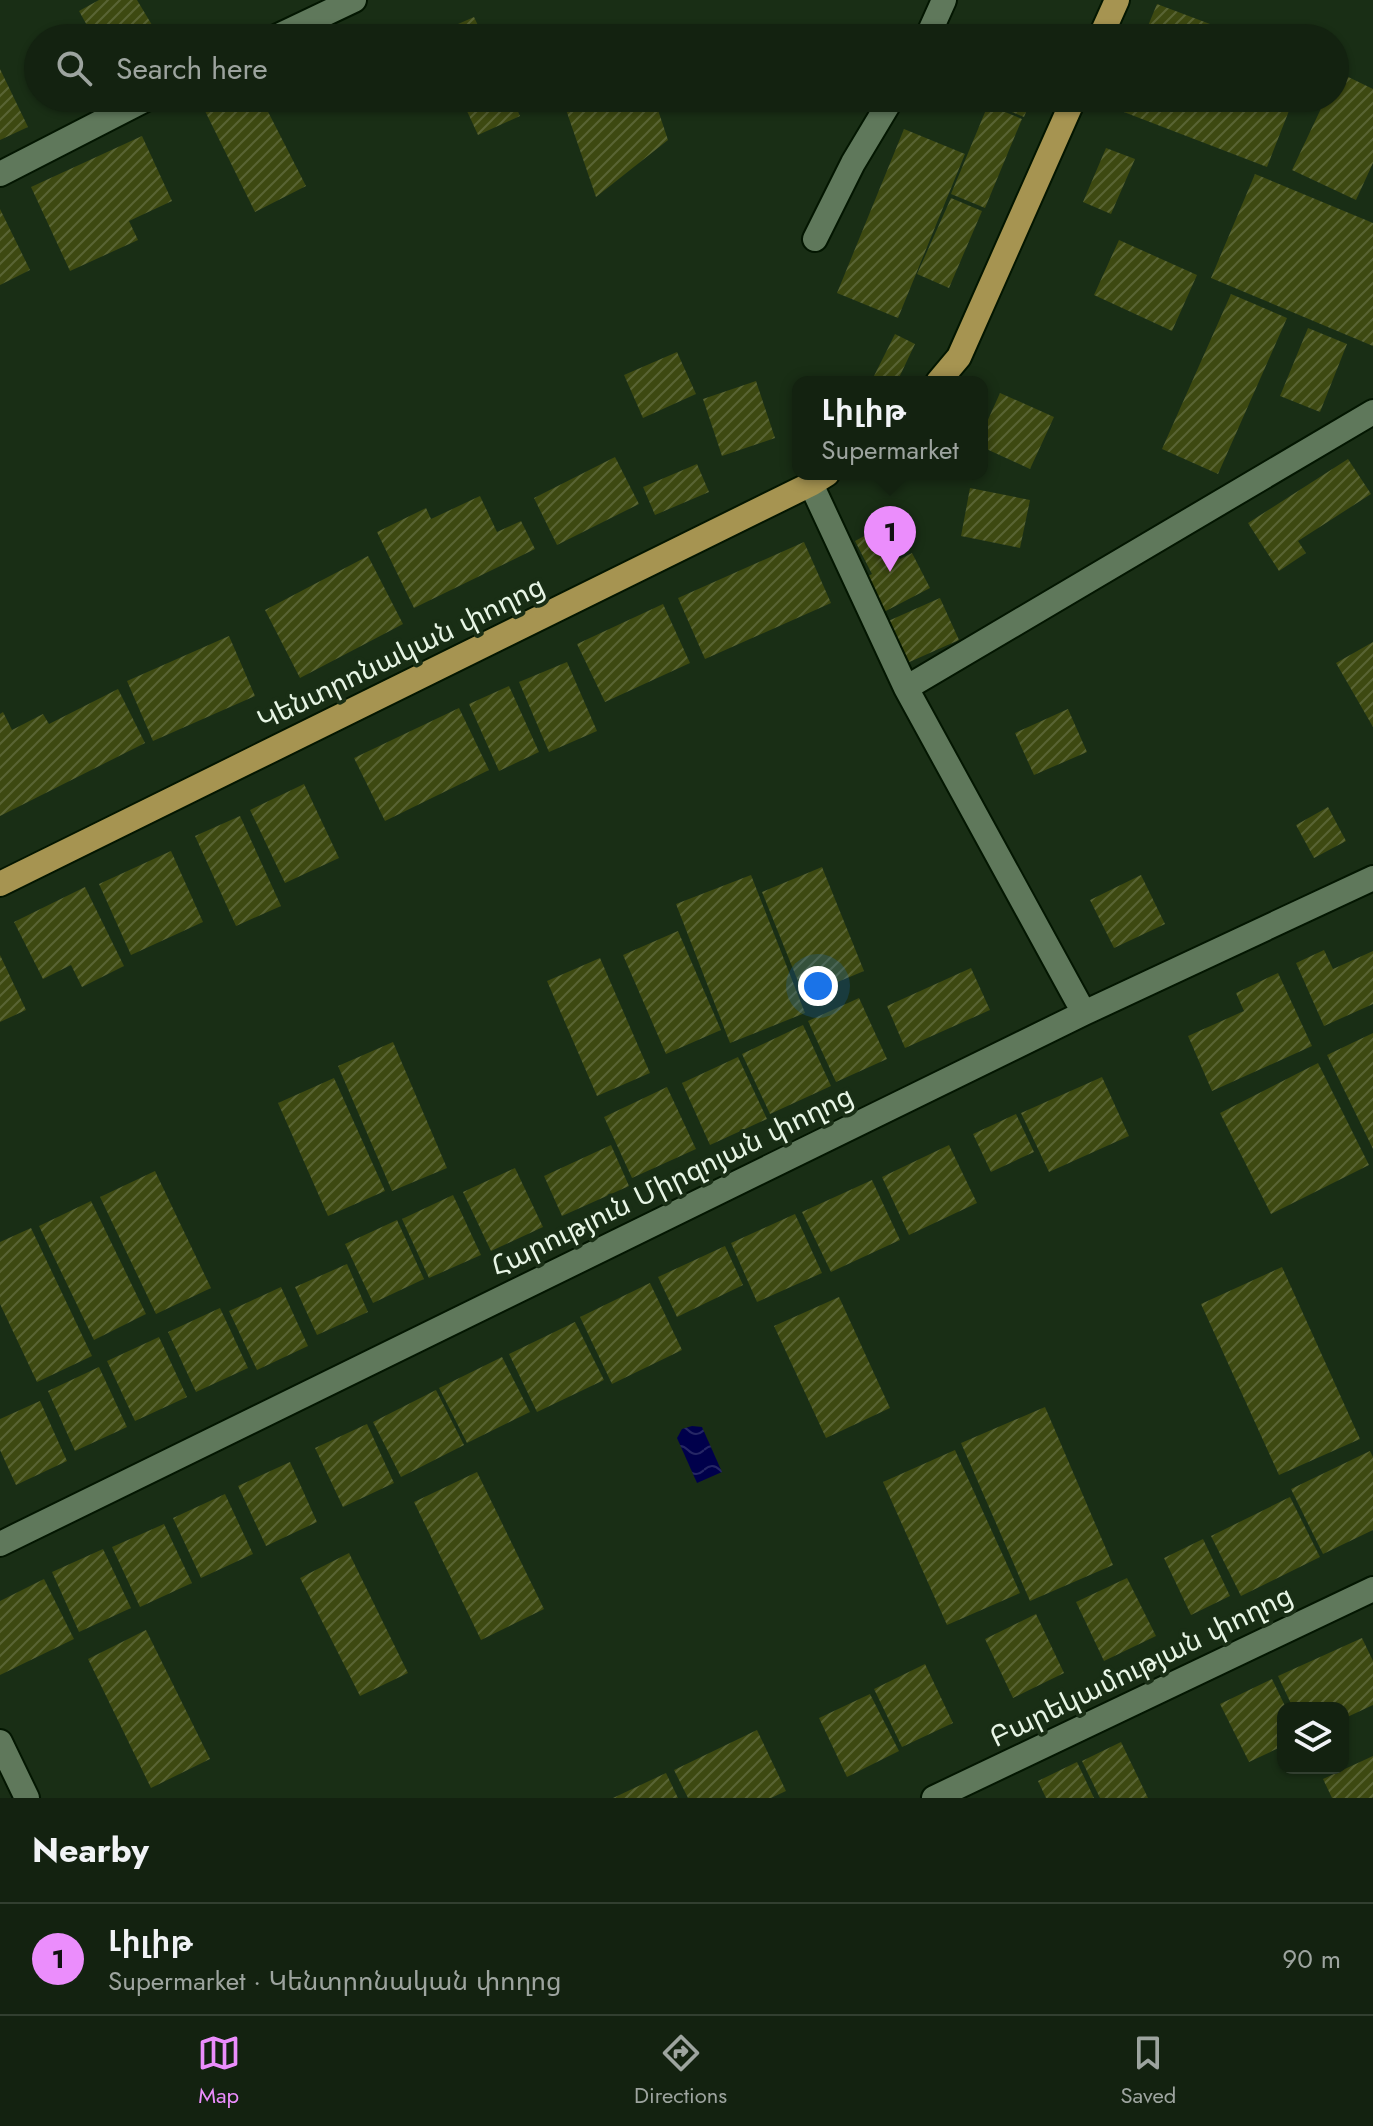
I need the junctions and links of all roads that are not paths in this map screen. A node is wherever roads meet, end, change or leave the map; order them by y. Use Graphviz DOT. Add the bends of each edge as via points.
graph roads {
  1 [pos="354,0"];
  2 [pos="944,0"];
  3 [pos="1117,0"];
  4 [pos="303,24"];
  5 [pos="933,24"];
  6 [pos="1106,24"];
  7 [pos="121,112"];
  8 [pos="884,112"];
  9 [pos="1068,112"];
  10 [pos="0,174"];
  11 [pos="815,239"];
  12 [pos="943,376"];
  13 [pos="1373,412"];
  14 [pos="817,480"];
  15 [pos="819,480"];
  16 [pos="906,688"];
  17 [pos="1373,878"];
  18 [pos="0,884"];
  19 [pos="1084,1013"];
  20 [pos="0,1544"];
  21 [pos="1373,1589"];
  22 [pos="0,1742"];
  23 [pos="27,1798"];
  24 [pos="934,1798"];
  1 -- 4 [label="street"];
  2 -- 5 [label="street"];
  3 -- 6 [label="main road"];
  7 -- 10 [label="street"];
  8 -- 11 [label="street"];
  9 -- 12 [label="main road" via="959,357"];
  13 -- 16 [label="street"];
  14 -- 18 [label="main road, Կենտրոնական փողոց"];
  15 -- 16 [label="street"];
  16 -- 19 [label="street"];
  17 -- 19 [label="street, Հարություն Միրզոյան փողոց"];
  19 -- 20 [label="street, Հարություն Միրզոյան փողոց"];
  21 -- 24 [label="street, Բարեկամության փողոց"];
  22 -- 23 [label="street"];
}
